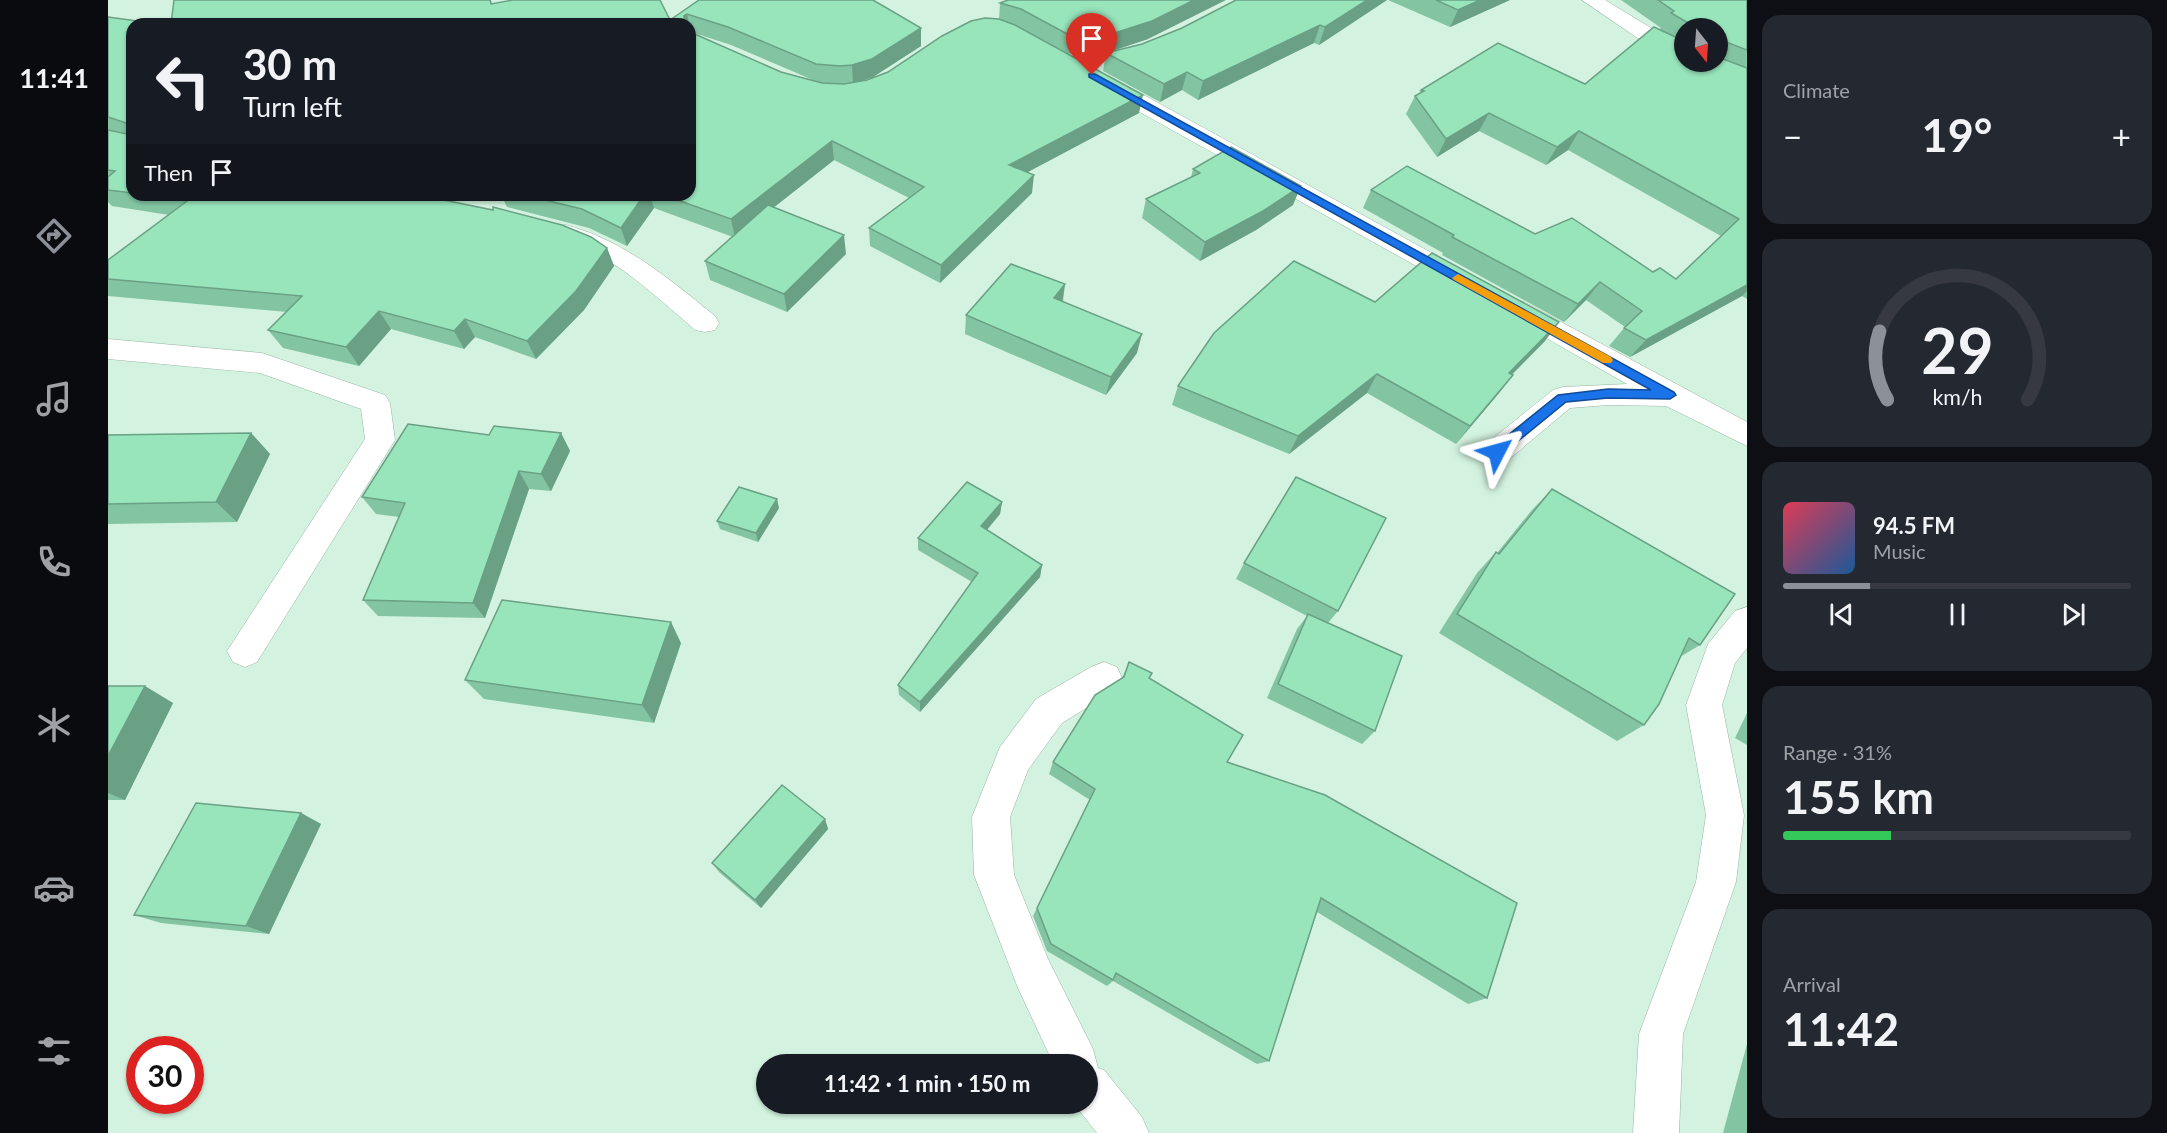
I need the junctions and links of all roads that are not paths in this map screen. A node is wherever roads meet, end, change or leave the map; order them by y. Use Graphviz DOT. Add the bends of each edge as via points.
graph roads {
  1 [pos="1592,0"];
  2 [pos="1674,50"];
  3 [pos="1109,62"];
  4 [pos="546,228"];
  5 [pos="705,323"];
  6 [pos="108,349"];
  7 [pos="1670,395"];
  8 [pos="1747,435"];
  9 [pos="1497,452"];
  10 [pos="1747,622"];
  11 [pos="245,651"];
  12 [pos="1104,678"];
  13 [pos="1072,1054"];
  14 [pos="1098,1098"];
  15 [pos="1126,1133"];
  16 [pos="1656,1133"];
  1 -- 2 [label="street"];
  3 -- 7 [label="street" via="1084,68"];
  4 -- 5 [label="street" via="608,248"];
  6 -- 11 [label="street" via="262,363 375,403 380,440"];
  7 -- 8 [label="street"];
  7 -- 9 [label="street" via="1563,398"];
  10 -- 16 [label="street" via="1719,655 1704,705 1725,815 1716,882 1661,1034"];
  12 -- 13 [label="street" via="1049,711 1012,760 991,817 994,875 1033,973"];
  14 -- 15 [label="street"];
}
